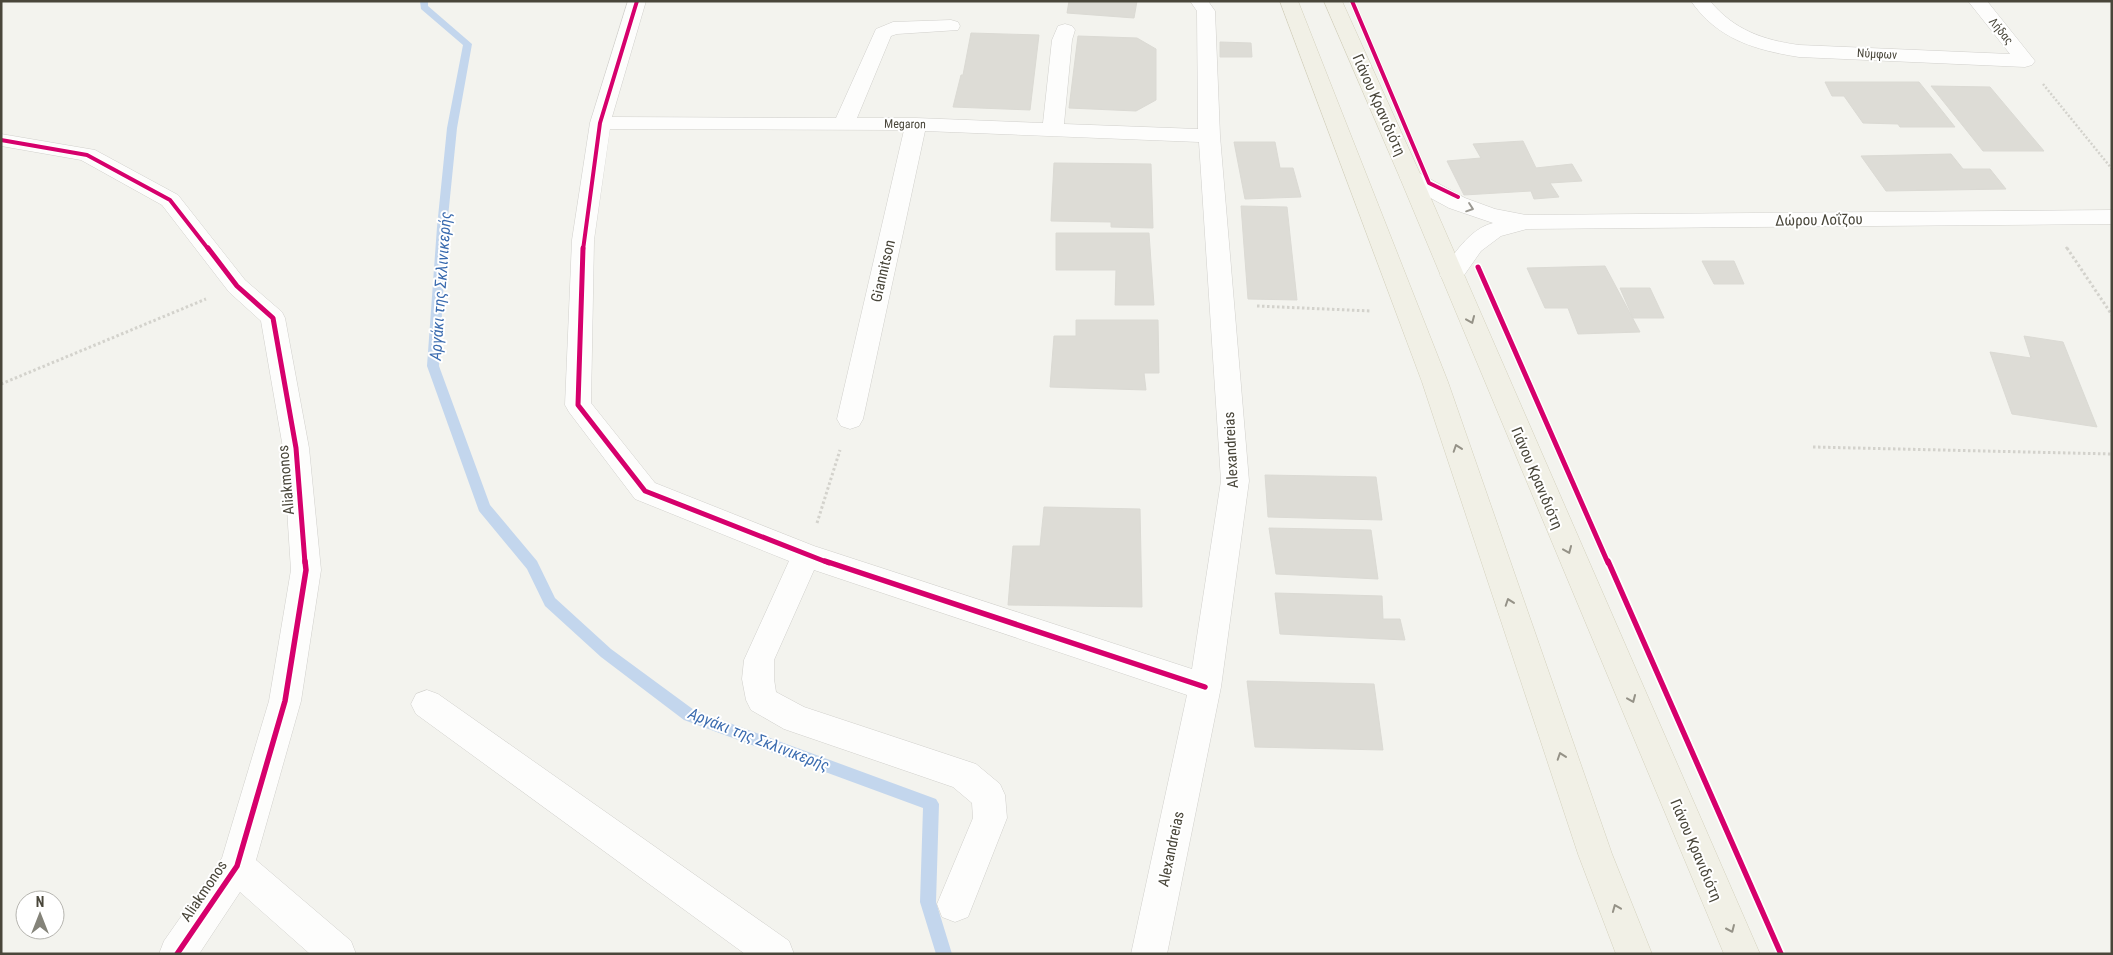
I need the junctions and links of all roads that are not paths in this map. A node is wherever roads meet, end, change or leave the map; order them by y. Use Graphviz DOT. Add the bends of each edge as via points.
graph roads {
  1 [pos="636,1"];
  2 [pos="1199,1"];
  3 [pos="1289,1"];
  4 [pos="1333,1"];
  5 [pos="1700,1"];
  6 [pos="1977,1"];
  7 [pos="951,26"];
  8 [pos="1065,30"];
  9 [pos="2024,61"];
  10 [pos="600,123"];
  11 [pos="844,124"];
  12 [pos="916,124"];
  13 [pos="1053,129"];
  14 [pos="1209,136"];
  15 [pos="1,140"];
  16 [pos="1411,178"];
  17 [pos="2112,217"];
  18 [pos="1527,222"];
  19 [pos="1452,275"];
  20 [pos="850,418"];
  21 [pos="806,556"];
  22 [pos="1205,686"];
  23 [pos="426,704"];
  24 [pos="237,866"];
  25 [pos="955,904"];
  26 [pos="177,954"];
  27 [pos="338,954"];
  28 [pos="776,954"];
  29 [pos="1149,954"];
  30 [pos="1634,954"];
  31 [pos="1742,954"];
  1 -- 10 [label="street"];
  2 -- 14 [label="street, Alexandreias" via="1206,11"];
  30 -- 3 [label="main road, one-way" via="1595,854 1435,382"];
  4 -- 16 [label="main road, Γιάνου Κρανιδιότη"];
  5 -- 9 [label="street, Νύμφων" via="1712,18 1733,33 1771,47"];
  6 -- 9 [label="street, Λήδας"];
  7 -- 11 [label="street" via="893,28 883,33"];
  8 -- 13 [label="street"];
  10 -- 11 [label="street, Megaron"];
  10 -- 21 [label="street" via="583,240 578,405 644,491"];
  11 -- 12 [label="street, Megaron"];
  12 -- 13 [label="street, Megaron"];
  12 -- 20 [label="street, Giannitson"];
  13 -- 14 [label="street, Megaron"];
  14 -- 22 [label="street, Alexandreias" via="1235,481"];
  15 -- 24 [label="street, Aliakmonos" via="87,155 170,200 237,286 273,318 296,448 306,570 285,701"];
  16 -- 18 [label="street, Δώρου Λοΐζου, one-way" via="1456,203 1491,215"];
  16 -- 19 [label="main road, Γιάνου Κρανιδιότη"];
  17 -- 18 [label="street, Δώρου Λοΐζου"];
  18 -- 19 [label="street, Δώρου Λοΐζου" via="1493,230 1473,246"];
  19 -- 31 [label="main road, Γιάνου Κρανιδιότη, one-way"];
  21 -- 22 [label="street"];
  21 -- 25 [label="street" via="759,660 762,700 795,718 964,775 988,794 990,818"];
  22 -- 29 [label="street, Alexandreias"];
  23 -- 28 [label="street"];
  24 -- 26 [label="street, Aliakmonos"];
  24 -- 27 [label="street"];
}
